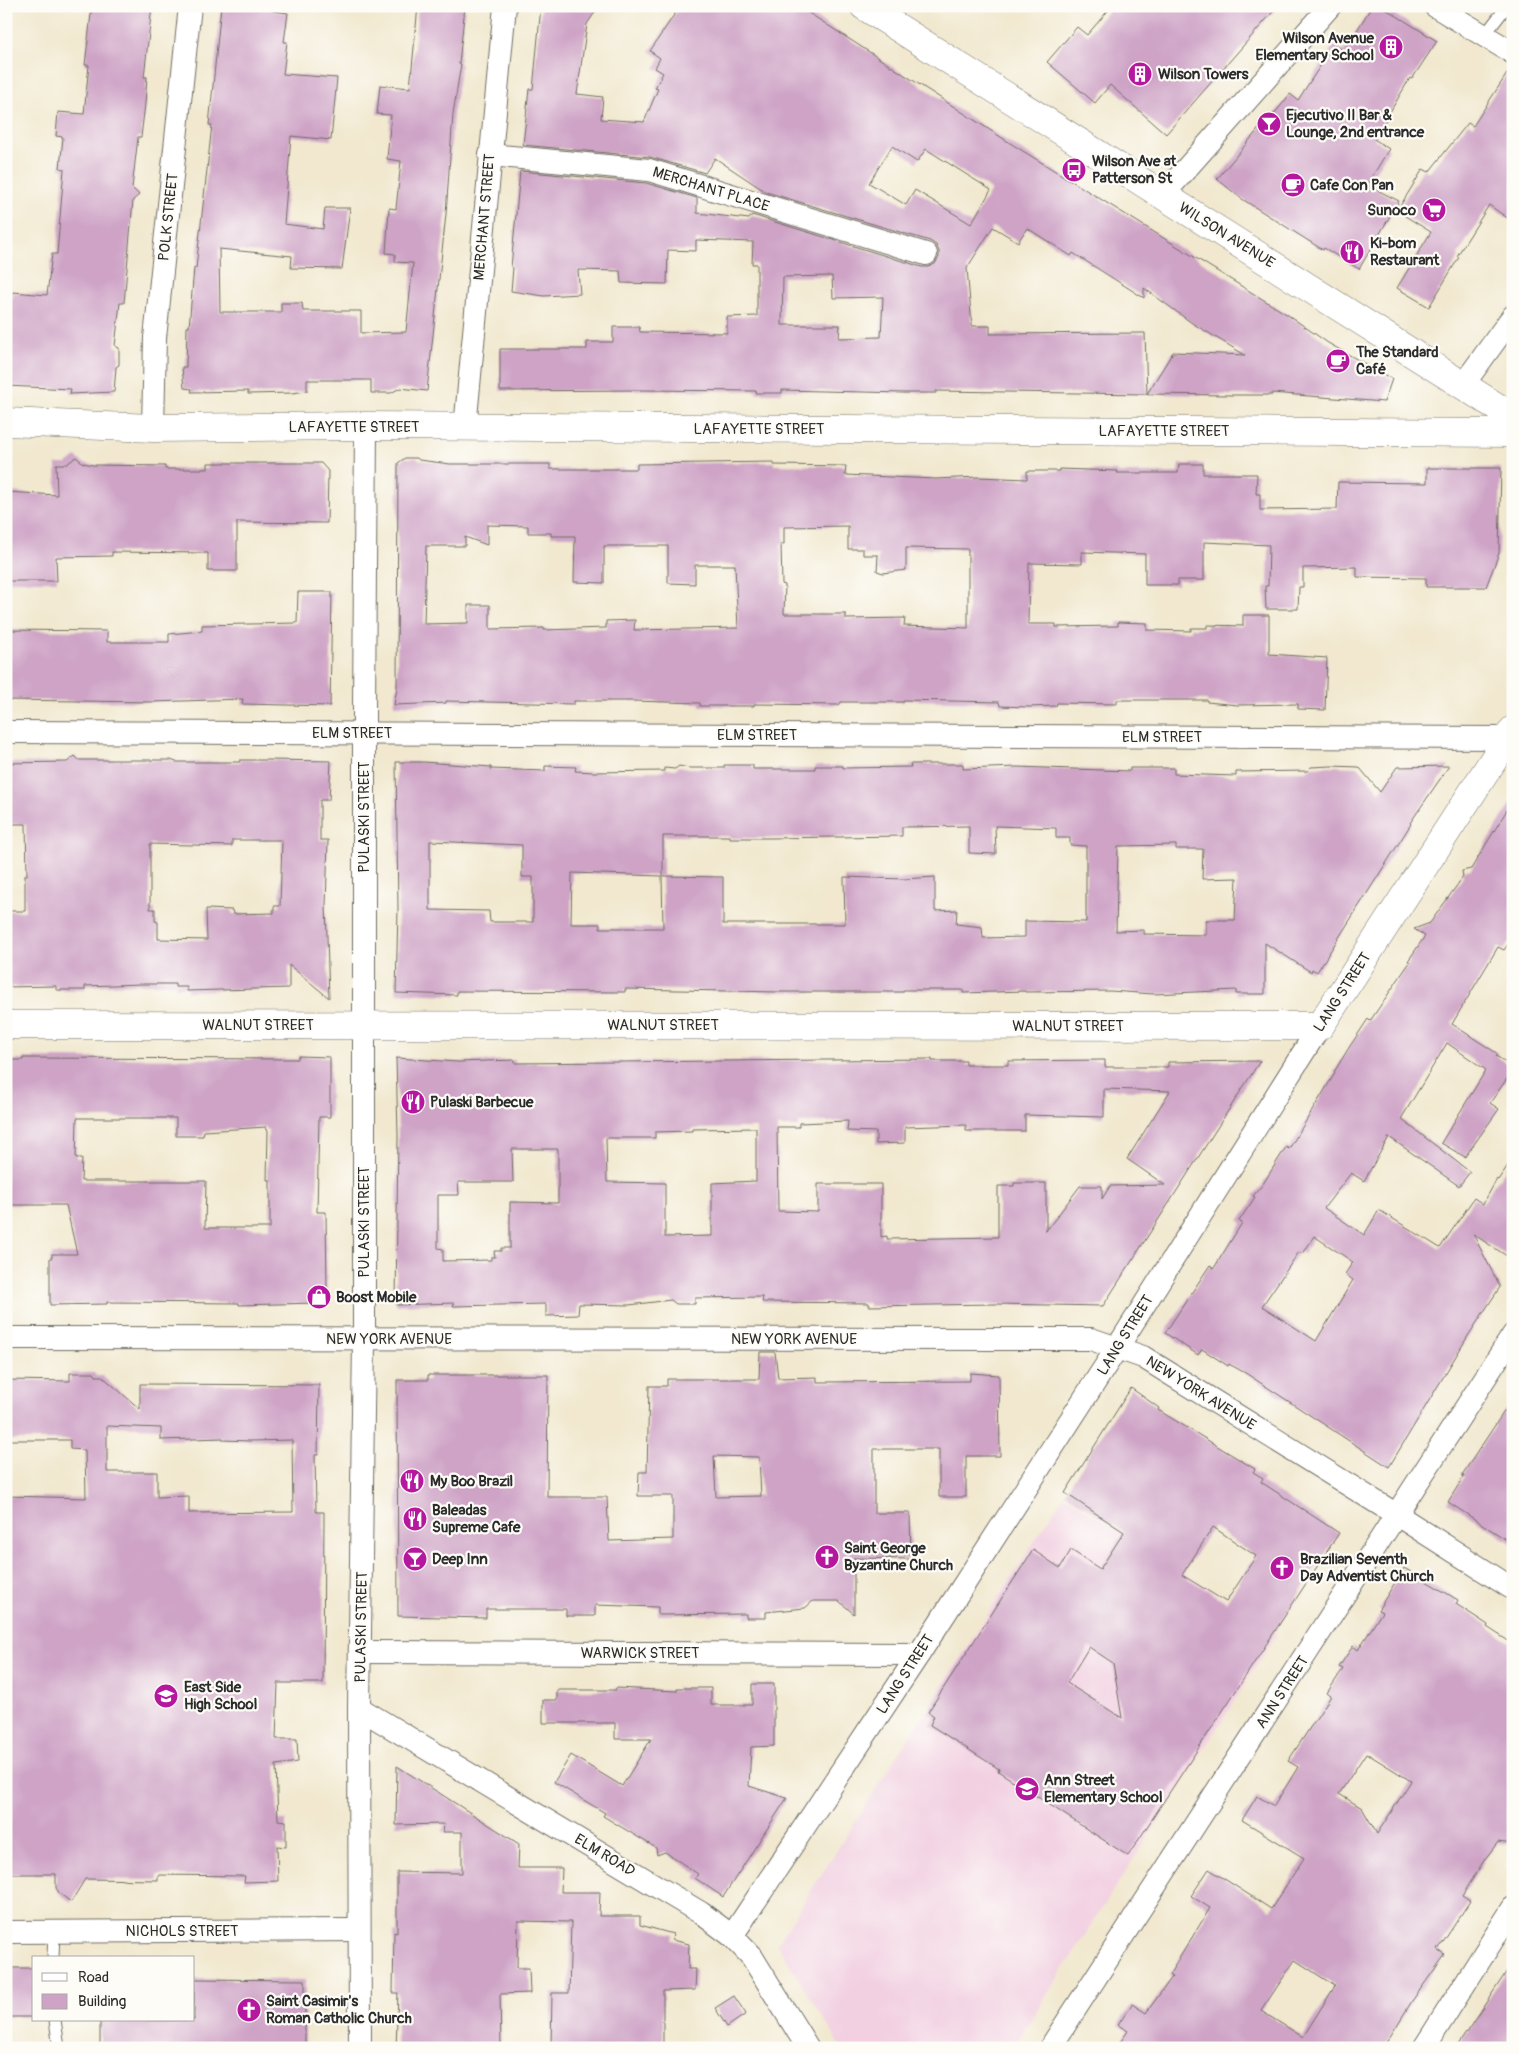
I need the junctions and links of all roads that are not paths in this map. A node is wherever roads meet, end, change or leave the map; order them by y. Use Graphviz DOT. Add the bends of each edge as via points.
graph roads {
  1 [pos="190,6"];
  2 [pos="505,6"];
  3 [pos="864,6"];
  4 [pos="1330,6"];
  5 [pos="1435,6"];
  6 [pos="1508,6"];
  7 [pos="1484,36"];
  8 [pos="1513,53"];
  9 [pos="490,155"];
  10 [pos="1163,195"];
  11 [pos="926,254"];
  12 [pos="1513,316"];
  13 [pos="1463,384"];
  14 [pos="1513,418"];
  15 [pos="6,422"];
  16 [pos="366,426"];
  17 [pos="153,428"];
  18 [pos="465,428"];
  19 [pos="1513,433"];
  20 [pos="6,732"];
  21 [pos="364,733"];
  22 [pos="1510,734"];
  23 [pos="6,1025"];
  24 [pos="365,1025"];
  25 [pos="1320,1026"];
  26 [pos="1513,1335"];
  27 [pos="6,1338"];
  28 [pos="364,1339"];
  29 [pos="1117,1348"];
  30 [pos="1397,1515"];
  31 [pos="1513,1589"];
  32 [pos="361,1652"];
  33 [pos="919,1654"];
  34 [pos="359,1708"];
  35 [pos="1513,1908"];
  36 [pos="358,1930"];
  37 [pos="6,1932"];
  38 [pos="54,1932"];
  39 [pos="732,1936"];
  40 [pos="53,1956"];
  41 [pos="54,2022"];
  42 [pos="59,2048"];
  43 [pos="360,2048"];
  44 [pos="808,2048"];
  45 [pos="1050,2048"];
  46 [pos="1424,2048"];
  1 -- 17 [label="street, POLK STREET" via="155,338"];
  2 -- 9 [label="street, MERCHANT STREET"];
  3 -- 10 [label="street, WILSON AVENUE"];
  4 -- 10 [label="street"];
  5 -- 7 [label="street"];
  6 -- 7 [label="lane"];
  7 -- 8 [label="street"];
  9 -- 11 [label="street, MERCHANT PLACE" via="649,170"];
  9 -- 18 [label="street, MERCHANT STREET"];
  10 -- 13 [label="street, WILSON AVENUE"];
  12 -- 13 [label="street"];
  13 -- 14 [label="street, WILSON AVENUE"];
  15 -- 17 [label="street, LAFAYETTE STREET"];
  16 -- 17 [label="street, LAFAYETTE STREET"];
  16 -- 18 [label="street, LAFAYETTE STREET"];
  16 -- 21 [label="street, PULASKI STREET"];
  18 -- 19 [label="street, LAFAYETTE STREET"];
  20 -- 21 [label="street, ELM STREET"];
  21 -- 22 [label="street, ELM STREET"];
  21 -- 24 [label="street, PULASKI STREET"];
  22 -- 25 [label="street, LANG STREET"];
  23 -- 24 [label="street, WALNUT STREET"];
  24 -- 25 [label="street, WALNUT STREET"];
  24 -- 28 [label="street, PULASKI STREET"];
  25 -- 29 [label="street, LANG STREET"];
  26 -- 30 [label="street, ANN STREET"];
  27 -- 28 [label="street, NEW YORK AVENUE"];
  28 -- 29 [label="street, NEW YORK AVENUE" via="1091,1339"];
  28 -- 32 [label="street, PULASKI STREET"];
  29 -- 30 [label="street, NEW YORK AVENUE" via="1143,1357"];
  29 -- 33 [label="street, LANG STREET"];
  30 -- 31 [label="street, NEW YORK AVENUE"];
  30 -- 45 [label="street, ANN STREET"];
  32 -- 33 [label="street, WARWICK STREET"];
  32 -- 34 [label="street, PULASKI STREET"];
  33 -- 39 [label="street, LANG STREET"];
  34 -- 36 [label="street, PULASKI STREET"];
  34 -- 39 [label="street, ELM ROAD" via="701,1913"];
  35 -- 46 [label="street"];
  36 -- 38 [label="street, NICHOLS STREET"];
  36 -- 43 [label="street, PULASKI STREET"];
  37 -- 38 [label="street, NICHOLS STREET"];
  38 -- 40 [label="lane"];
  39 -- 44 [label="street, ELM ROAD" via="752,1957"];
  41 -- 42 [label="lane"];
}
